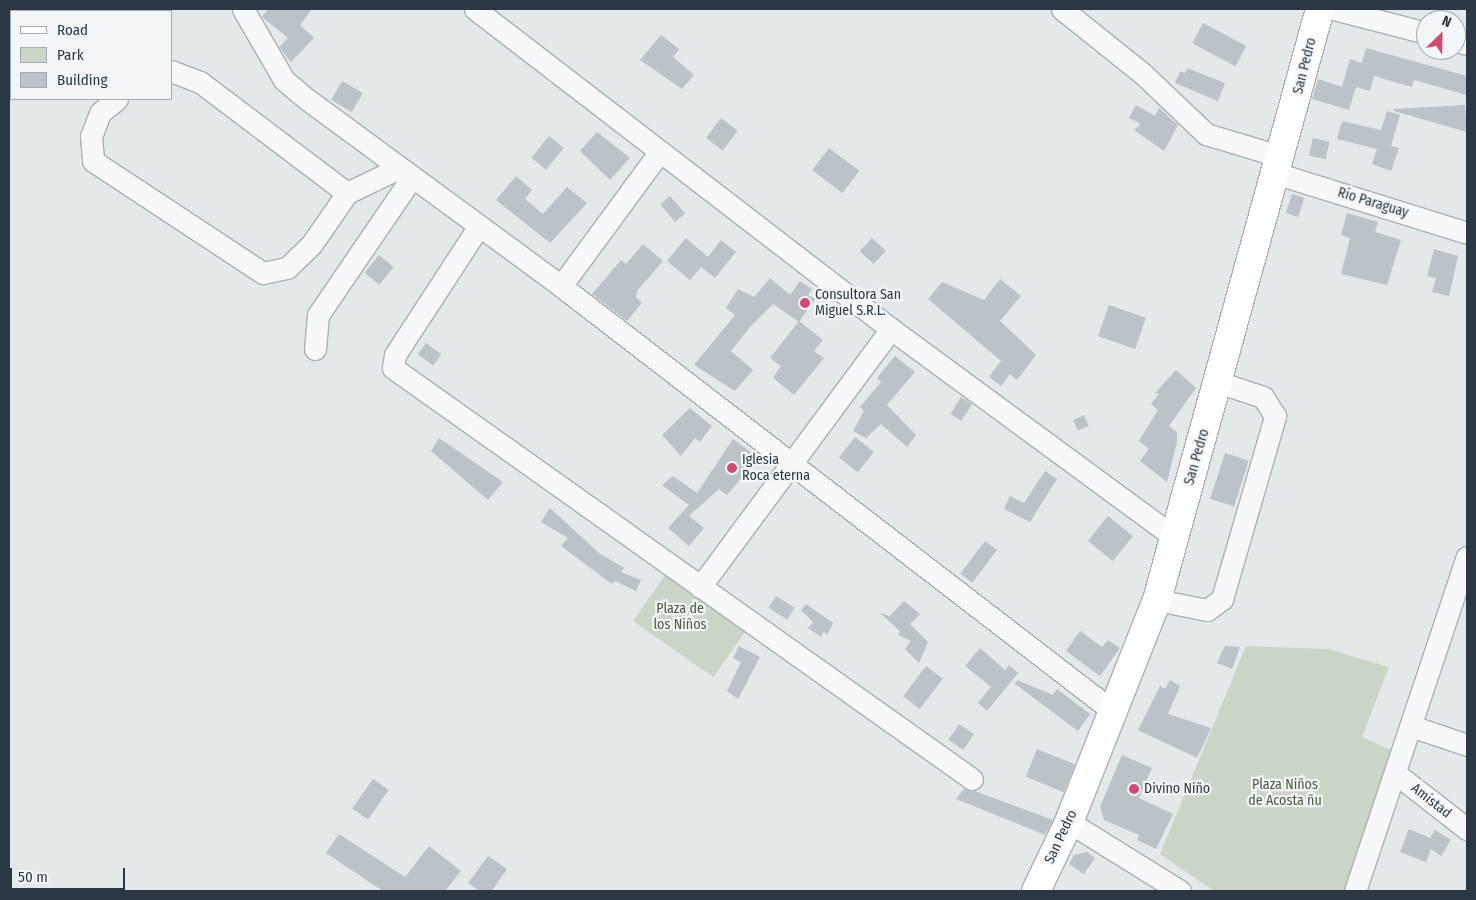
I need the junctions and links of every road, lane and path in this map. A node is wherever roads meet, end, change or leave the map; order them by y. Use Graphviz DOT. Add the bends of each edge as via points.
graph roads {
  1 [pos="243,9"];
  2 [pos="475,9"];
  3 [pos="1062,9"];
  4 [pos="1320,9"];
  5 [pos="1334,9"];
  6 [pos="1416,30"];
  7 [pos="172,71"];
  8 [pos="116,100"];
  9 [pos="660,151"];
  10 [pos="1280,165"];
  11 [pos="406,172"];
  12 [pos="347,193"];
  13 [pos="479,226"];
  14 [pos="1467,233"];
  15 [pos="560,286"];
  16 [pos="891,329"];
  17 [pos="315,349"];
  18 [pos="1218,382"];
  19 [pos="792,463"];
  20 [pos="1174,537"];
  21 [pos="1467,557"];
  22 [pos="700,587"];
  23 [pos="1157,600"];
  24 [pos="1114,712"];
  25 [pos="1411,726"];
  26 [pos="1467,745"];
  27 [pos="1395,772"];
  28 [pos="972,779"];
  29 [pos="1069,822"];
  30 [pos="1467,829"];
  31 [pos="1036,891"];
  32 [pos="1180,891"];
  33 [pos="1355,891"];
  1 -- 11 [label="street" via="284,80"];
  2 -- 9 [label="street"];
  3 -- 10 [label="street, Río Paraguay" via="1142,73 1206,134"];
  4 -- 10 [label="main road, San Pedro"];
  5 -- 6 [label="street"];
  7 -- 12 [label="street" via="200,82"];
  8 -- 12 [label="street" via="100,113 91,136 93,160 262,273 287,268 311,245"];
  9 -- 15 [label="street"];
  9 -- 16 [label="street"];
  10 -- 14 [label="street, Río Paraguay"];
  10 -- 18 [label="main road, San Pedro"];
  11 -- 12 [label="street"];
  11 -- 13 [label="street"];
  11 -- 17 [label="street" via="318,316"];
  13 -- 15 [label="street"];
  13 -- 22 [label="street" via="395,355 392,368"];
  15 -- 19 [label="street"];
  16 -- 19 [label="street"];
  16 -- 20 [label="street"];
  18 -- 20 [label="main road, San Pedro"];
  18 -- 23 [label="street" via="1264,397 1275,416 1222,599 1207,610"];
  19 -- 22 [label="street"];
  19 -- 24 [label="street"];
  20 -- 23 [label="main road, San Pedro"];
  21 -- 25 [label="street"];
  22 -- 28 [label="street"];
  23 -- 24 [label="main road, San Pedro"];
  24 -- 29 [label="main road, San Pedro"];
  25 -- 26 [label="street"];
  25 -- 27 [label="street"];
  27 -- 30 [label="street, Amistad"];
  27 -- 33 [label="street"];
  29 -- 31 [label="main road, San Pedro"];
  29 -- 32 [label="street"];
}
